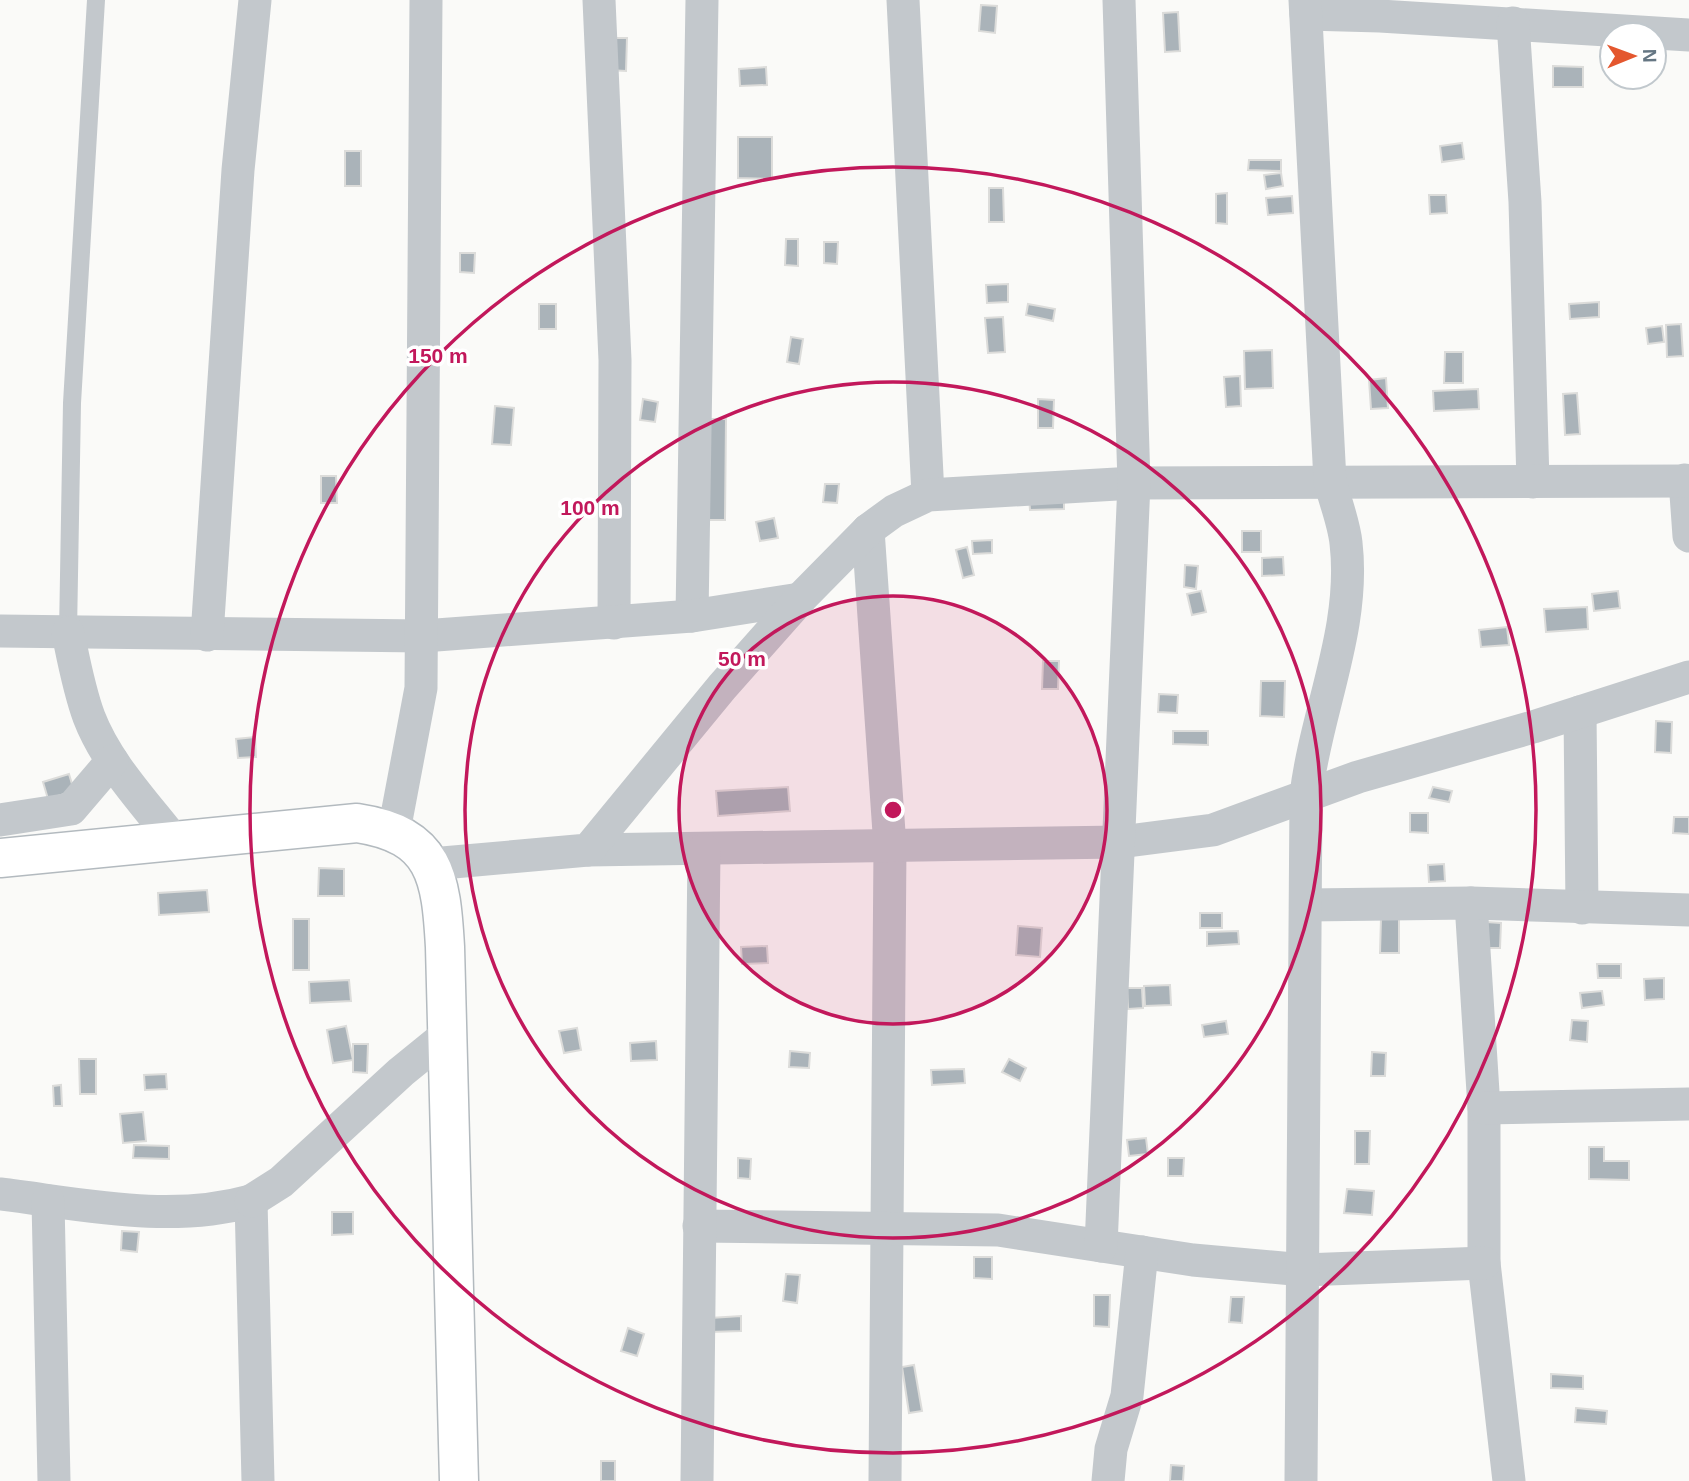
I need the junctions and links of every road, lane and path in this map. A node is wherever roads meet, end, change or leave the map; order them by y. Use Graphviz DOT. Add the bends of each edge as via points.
graph roads {
  1 [pos="96,0"];
  2 [pos="255,0"];
  3 [pos="426,0"];
  4 [pos="599,0"];
  5 [pos="702,0"];
  6 [pos="903,0"];
  7 [pos="1119,0"];
  8 [pos="1306,7"];
  9 [pos="1381,8"];
  10 [pos="1571,13"];
  11 [pos="1513,23"];
  12 [pos="1689,35"];
  13 [pos="1687,480"];
  14 [pos="1330,481"];
  15 [pos="1134,482"];
  16 [pos="1532,482"];
  17 [pos="928,495"];
  18 [pos="868,530"];
  19 [pos="1689,536"];
  20 [pos="800,599"];
  21 [pos="692,616"];
  22 [pos="614,623"];
  23 [pos="0,631"];
  24 [pos="68,633"];
  25 [pos="207,635"];
  26 [pos="423,636"];
  27 [pos="1689,677"];
  28 [pos="1580,712"];
  29 [pos="112,761"];
  30 [pos="1306,795"];
  31 [pos="0,820"];
  32 [pos="394,831"];
  33 [pos="175,842"];
  34 [pos="1120,842"];
  35 [pos="890,848"];
  36 [pos="588,850"];
  37 [pos="704,850"];
  38 [pos="0,858"];
  39 [pos="431,864"];
  40 [pos="1471,904"];
  41 [pos="1307,905"];
  42 [pos="1582,908"];
  43 [pos="1689,910"];
  44 [pos="449,1033"];
  45 [pos="1689,1104"];
  46 [pos="1484,1108"];
  47 [pos="0,1194"];
  48 [pos="48,1201"];
  49 [pos="251,1201"];
  50 [pos="699,1226"];
  51 [pos="886,1228"];
  52 [pos="1101,1246"];
  53 [pos="1142,1252"];
  54 [pos="1484,1264"];
  55 [pos="1304,1270"];
  56 [pos="54,1481"];
  57 [pos="258,1481"];
  58 [pos="459,1481"];
  59 [pos="697,1481"];
  60 [pos="885,1481"];
  61 [pos="1108,1481"];
  62 [pos="1301,1481"];
  63 [pos="1509,1481"];
  1 -- 24 [label="lane" via="73,390"];
  2 -- 25 [label="street" via="238,170"];
  3 -- 26 [label="street"];
  4 -- 22 [label="street" via="615,360"];
  5 -- 21 [label="street"];
  6 -- 17 [label="street"];
  7 -- 15 [label="street"];
  8 -- 9 [label="street"];
  8 -- 14 [label="street"];
  9 -- 11 [label="street"];
  10 -- 11 [label="street"];
  10 -- 12 [label="street"];
  11 -- 16 [label="street" via="1525,202"];
  13 -- 16 [label="street"];
  13 -- 19 [label="street"];
  14 -- 15 [label="street"];
  14 -- 16 [label="street"];
  14 -- 30 [label="street" via="1346,542 1346,603"];
  15 -- 17 [label="street"];
  15 -- 34 [label="street"];
  17 -- 18 [label="street"];
  18 -- 20 [label="street"];
  18 -- 35 [label="street"];
  20 -- 21 [label="street"];
  20 -- 36 [label="street"];
  21 -- 22 [label="street"];
  22 -- 26 [label="street"];
  23 -- 24 [label="street"];
  24 -- 25 [label="street"];
  24 -- 29 [label="street" via="90,719"];
  25 -- 26 [label="street"];
  26 -- 32 [label="street" via="417,720"];
  27 -- 28 [label="street"];
  28 -- 30 [label="street"];
  28 -- 42 [label="street"];
  29 -- 31 [label="street" via="71,809"];
  29 -- 33 [label="street"];
  30 -- 34 [label="street" via="1213,830"];
  30 -- 41 [label="street"];
  32 -- 33 [label="main road" via="357,823"];
  32 -- 39 [label="main road" via="423,850"];
  33 -- 38 [label="main road"];
  34 -- 35 [label="street"];
  34 -- 52 [label="street"];
  35 -- 37 [label="street"];
  35 -- 51 [label="street"];
  36 -- 37 [label="street"];
  36 -- 39 [label="street"];
  37 -- 50 [label="street"];
  39 -- 44 [label="main road" via="442,899"];
  40 -- 41 [label="street"];
  40 -- 42 [label="street"];
  40 -- 46 [label="street"];
  41 -- 55 [label="street"];
  42 -- 43 [label="street"];
  44 -- 49 [label="street" via="281,1182"];
  44 -- 58 [label="main road"];
  45 -- 46 [label="street"];
  46 -- 54 [label="street"];
  47 -- 48 [label="street"];
  48 -- 49 [label="street" via="106,1209 192,1211"];
  48 -- 56 [label="street"];
  49 -- 57 [label="street"];
  50 -- 51 [label="street"];
  50 -- 59 [label="street"];
  51 -- 52 [label="street" via="998,1230"];
  51 -- 60 [label="street"];
  52 -- 53 [label="street"];
  53 -- 55 [label="street"];
  53 -- 61 [label="street" via="1126,1396 1111,1449"];
  54 -- 55 [label="street"];
  54 -- 63 [label="street"];
  55 -- 62 [label="street"];
}
